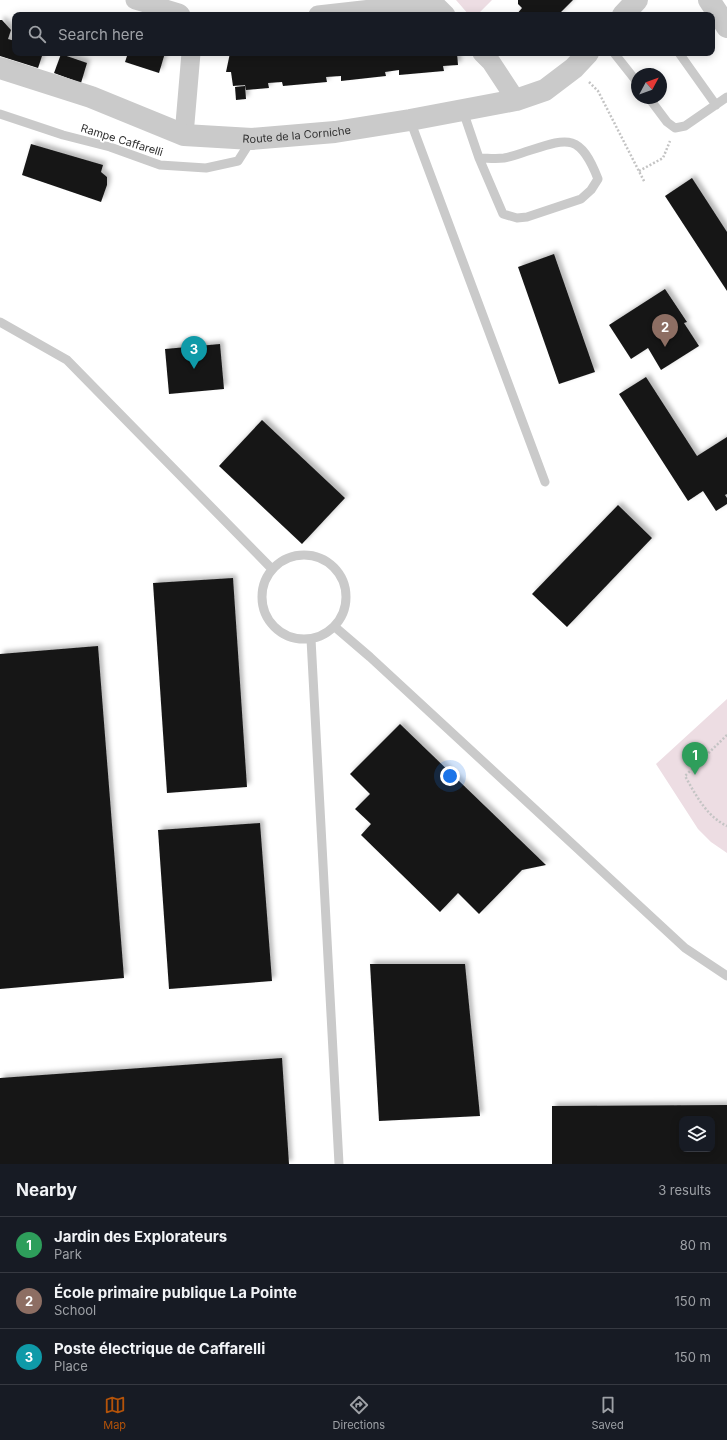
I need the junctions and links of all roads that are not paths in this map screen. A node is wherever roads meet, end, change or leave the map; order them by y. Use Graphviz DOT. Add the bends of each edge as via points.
graph roads {
  1 [pos="135,0"];
  2 [pos="637,0"];
  3 [pos="709,0"];
  4 [pos="437,6"];
  5 [pos="176,12"];
  6 [pos="358,12"];
  7 [pos="626,12"];
  8 [pos="727,26"];
  9 [pos="191,56"];
  10 [pos="485,56"];
  11 [pos="616,56"];
  12 [pos="681,56"];
  13 [pos="581,60"];
  14 [pos="0,68"];
  15 [pos="631,74"];
  16 [pos="727,97"];
  17 [pos="516,100"];
  18 [pos="654,104"];
  19 [pos="716,105"];
  20 [pos="463,111"];
  21 [pos="0,114"];
  22 [pos="410,120"];
  23 [pos="184,134"];
  24 [pos="252,139"];
  25 [pos="479,158"];
  26 [pos="0,322"];
  27 [pos="544,482"];
  28 [pos="272,569"];
  29 [pos="335,627"];
  30 [pos="312,639"];
  31 [pos="727,976"];
  32 [pos="339,1164"];
  1 -- 5 [label="street"];
  2 -- 7 [label="street"];
  3 -- 8 [label="street"];
  4 -- 6 [label="street"];
  9 -- 23 [label="street"];
  10 -- 17 [label="street"];
  11 -- 15 [label="lane"];
  12 -- 19 [label="lane"];
  13 -- 17 [label="street, Route de la Corniche" via="545,90"];
  14 -- 23 [label="street, Route de la Corniche" via="91,97"];
  16 -- 19 [label="lane"];
  17 -- 20 [label="street, Route de la Corniche"];
  18 -- 19 [label="lane" via="675,128 685,126"];
  20 -- 22 [label="street, Route de la Corniche"];
  20 -- 25 [label="lane"];
  21 -- 24 [label="lane, Rampe Caffarelli" via="160,165 206,168 238,161"];
  22 -- 24 [label="street, Route de la Corniche" via="335,132"];
  22 -- 27 [label="lane"];
  23 -- 24 [label="street, Route de la Corniche"];
  25 -- 25 [label="lane" via="503,214 517,218 526,218 580,199 598,180 581,147 569,141 556,142 504,158"];
  26 -- 28 [label="lane" via="67,360"];
  28 -- 29 [label="lane" via="285,559 300,554 315,556 333,566 342,578 347,596 343,614"];
  28 -- 30 [label="lane" via="264,582 261,596 264,611 271,624 282,634 296,639"];
  29 -- 30 [label="lane"];
  29 -- 31 [label="lane" via="685,948"];
  30 -- 32 [label="lane"];
}
